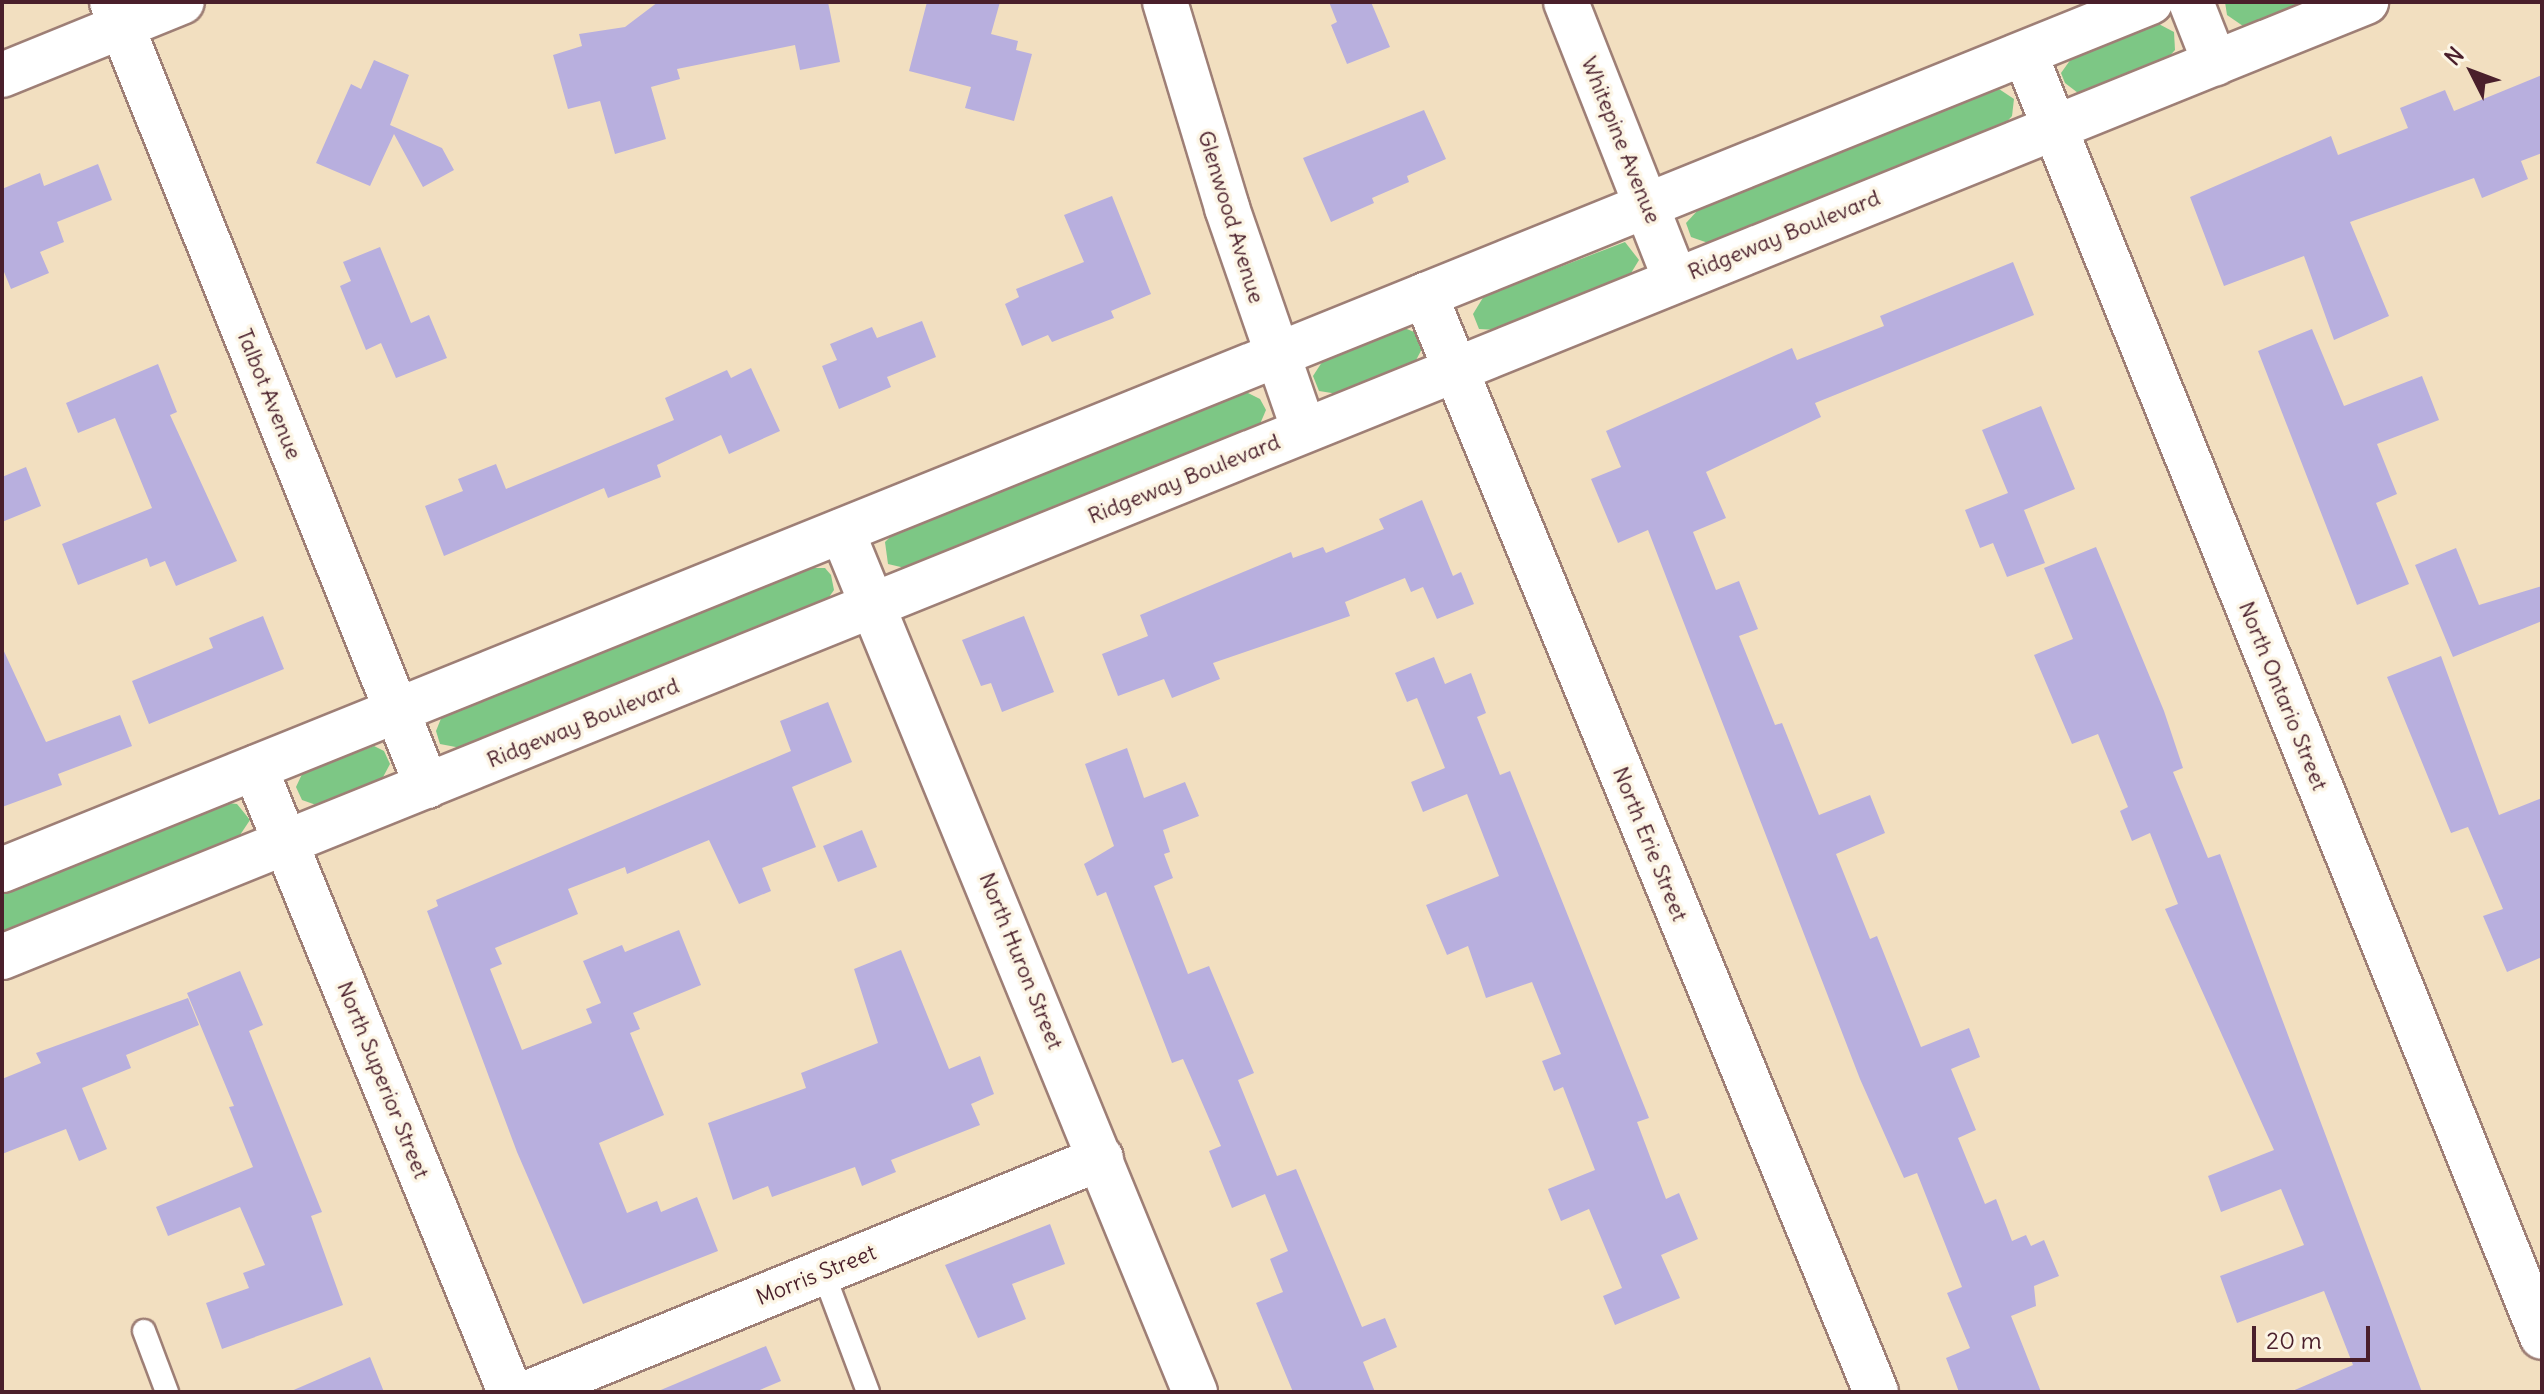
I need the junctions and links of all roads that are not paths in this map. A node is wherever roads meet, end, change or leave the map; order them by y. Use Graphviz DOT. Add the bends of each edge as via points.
graph roads {
  1 [pos="182,2"];
  2 [pos="1165,2"];
  3 [pos="1566,2"];
  4 [pos="2150,2"];
  5 [pos="2191,2"];
  6 [pos="2366,2"];
  7 [pos="116,14"];
  8 [pos="2025,54"];
  9 [pos="2215,63"];
  10 [pos="2,75"];
  11 [pos="2054,127"];
  12 [pos="1646,203"];
  13 [pos="1675,279"];
  14 [pos="1425,295"];
  15 [pos="1275,357"];
  16 [pos="1454,368"];
  17 [pos="1304,430"];
  18 [pos="842,531"];
  19 [pos="876,605"];
  20 [pos="397,711"];
  21 [pos="255,768"];
  22 [pos="427,786"];
  23 [pos="288,843"];
  24 [pos="2,870"];
  25 [pos="2,957"];
  26 [pos="1101,1158"];
  27 [pos="823,1272"];
  28 [pos="144,1331"];
  29 [pos="2542,1337"];
  30 [pos="167,1392"];
  31 [pos="510,1392"];
  32 [pos="530,1392"];
  33 [pos="868,1392"];
  34 [pos="1195,1392"];
  35 [pos="1876,1392"];
  1 -- 7 [label="street"];
  2 -- 15 [label="street, Glenwood Avenue"];
  3 -- 12 [label="street, Whitepine Avenue"];
  4 -- 8 [label="street"];
  5 -- 9 [label="street"];
  6 -- 9 [label="street, Ridgeway Boulevard"];
  7 -- 10 [label="street"];
  7 -- 20 [label="street, Talbot Avenue"];
  8 -- 11 [label="street, North Ontario Street"];
  8 -- 12 [label="street"];
  9 -- 11 [label="street, Ridgeway Boulevard"];
  11 -- 13 [label="street, Ridgeway Boulevard"];
  11 -- 29 [label="street, North Ontario Street"];
  12 -- 13 [label="street, Whitepine Avenue"];
  12 -- 14 [label="street"];
  13 -- 16 [label="street, Ridgeway Boulevard"];
  14 -- 15 [label="street"];
  14 -- 16 [label="street, North Erie Street"];
  15 -- 17 [label="street, Glenwood Avenue"];
  15 -- 18 [label="street"];
  16 -- 17 [label="street, Ridgeway Boulevard"];
  16 -- 35 [label="street, North Erie Street"];
  17 -- 19 [label="street, Ridgeway Boulevard"];
  18 -- 19 [label="street, North Huron Street"];
  18 -- 20 [label="street"];
  19 -- 22 [label="street, Ridgeway Boulevard"];
  19 -- 26 [label="street, North Huron Street"];
  20 -- 21 [label="street"];
  20 -- 22 [label="street, Talbot Avenue"];
  21 -- 23 [label="street, North Superior Street"];
  21 -- 24 [label="street"];
  22 -- 23 [label="street, Ridgeway Boulevard"];
  23 -- 25 [label="street, Ridgeway Boulevard"];
  23 -- 31 [label="street, North Superior Street"];
  26 -- 27 [label="street, Morris Street"];
  26 -- 34 [label="street, North Huron Street"];
  27 -- 32 [label="street, Morris Street"];
  27 -- 33 [label="lane"];
  28 -- 30 [label="lane"];
}
